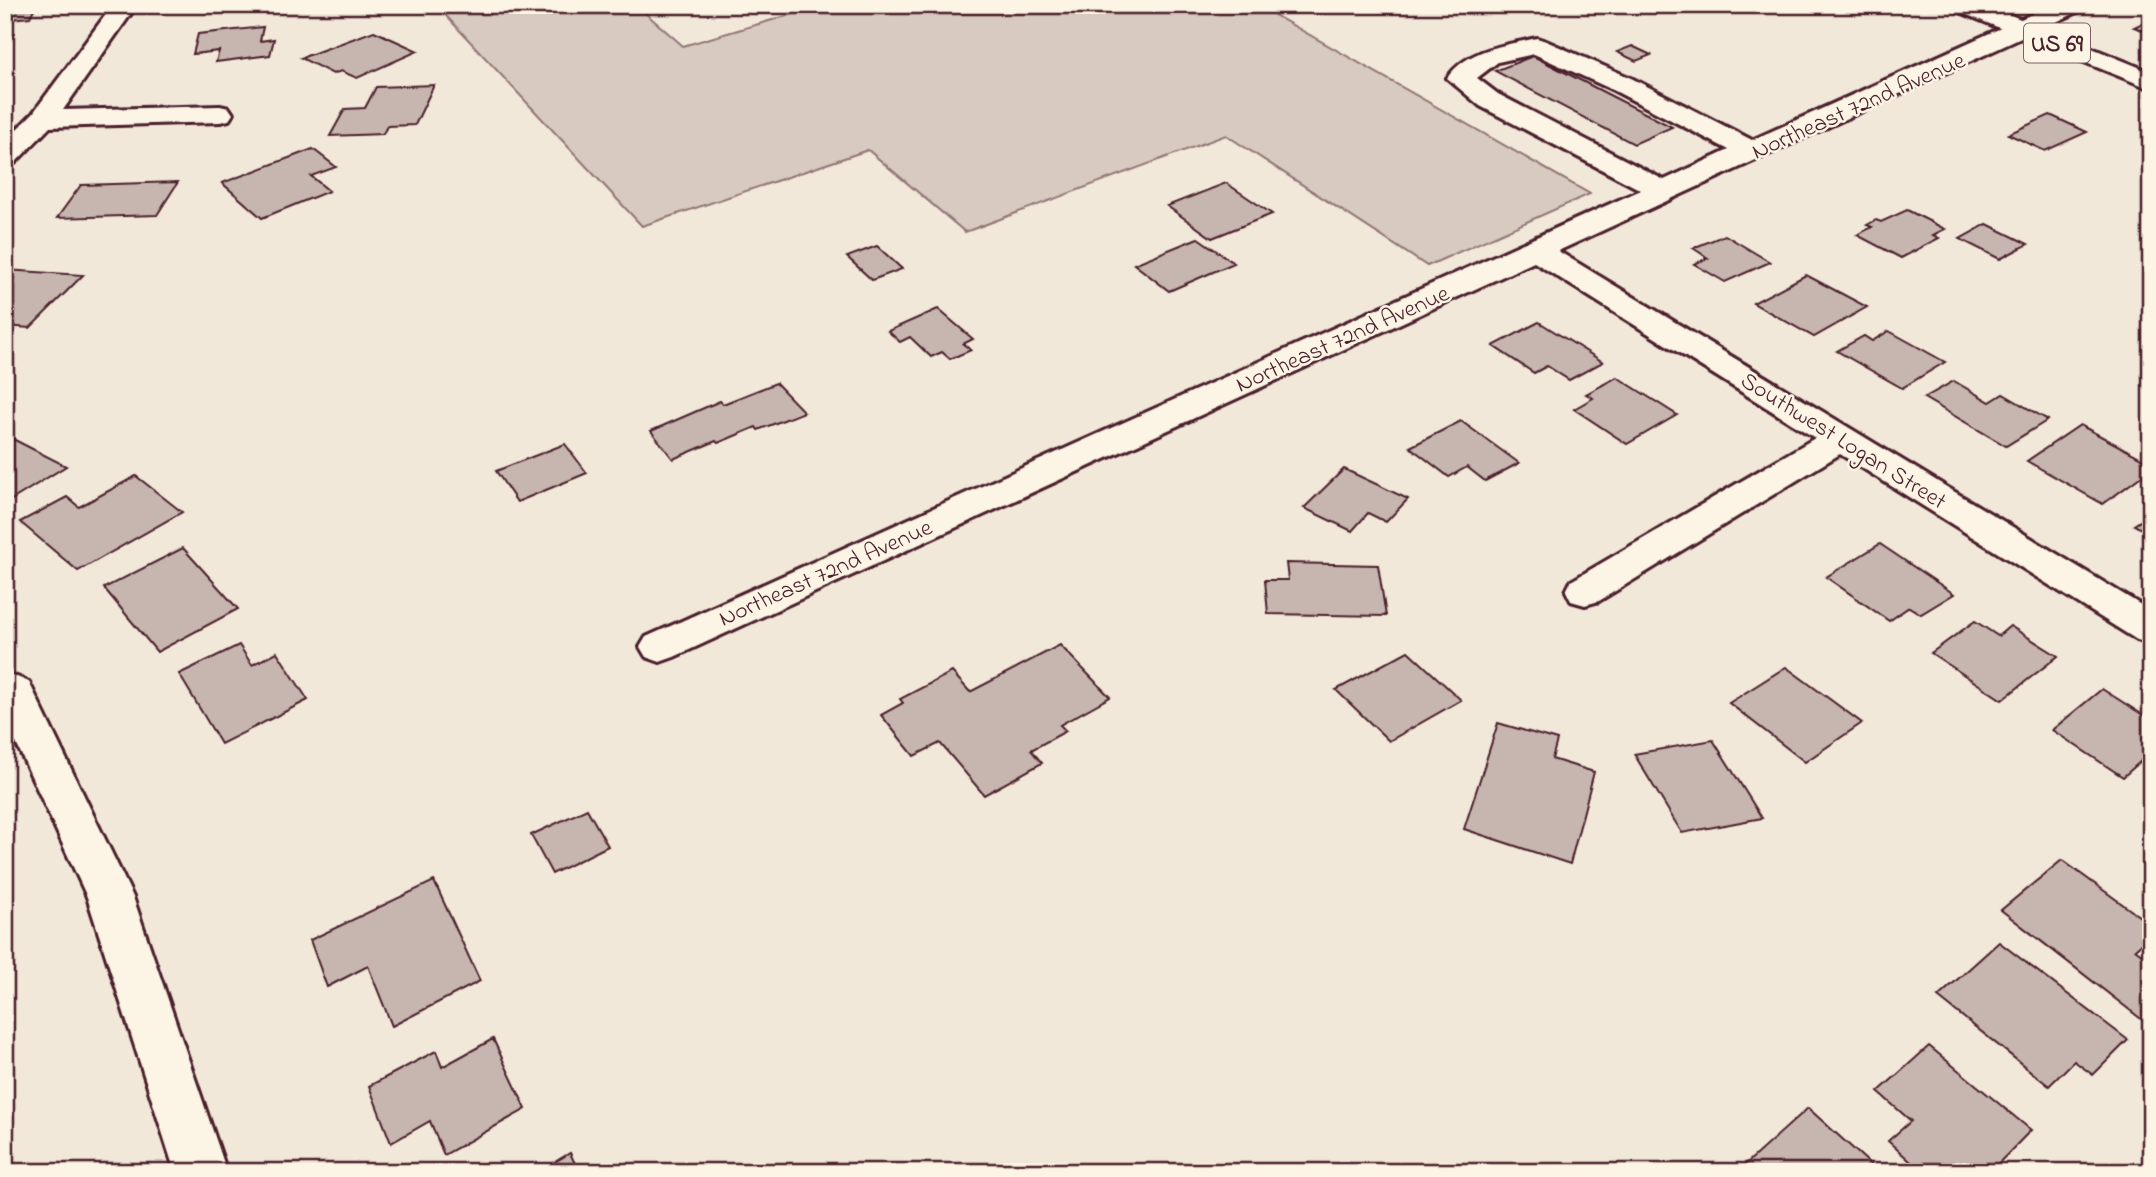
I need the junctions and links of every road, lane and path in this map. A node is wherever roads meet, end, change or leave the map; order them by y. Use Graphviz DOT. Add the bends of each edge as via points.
graph roads {
  1 [pos="125,5"];
  2 [pos="1964,5"];
  3 [pos="2073,5"];
  4 [pos="2024,30"];
  5 [pos="2151,81"];
  6 [pos="220,114"];
  7 [pos="43,119"];
  8 [pos="1754,152"];
  9 [pos="5,157"];
  10 [pos="1666,192"];
  11 [pos="1536,250"];
  12 [pos="1841,439"];
  13 [pos="1585,591"];
  14 [pos="2151,629"];
  15 [pos="660,647"];
  16 [pos="5,687"];
  17 [pos="201,1172"];
  1 -- 7 [label="street"];
  2 -- 4 [label="street, US 69"];
  3 -- 4 [label="street, Northeast 72nd Avenue"];
  4 -- 5 [label="street, US 69"];
  4 -- 8 [label="street, Northeast 72nd Avenue"];
  6 -- 7 [label="street"];
  7 -- 9 [label="street"];
  8 -- 10 [label="street, Northeast 72nd Avenue"];
  8 -- 10 [label="street" via="1537,46 1490,56 1460,78 1489,100"];
  10 -- 11 [label="street, Northeast 72nd Avenue"];
  11 -- 12 [label="street, Southwest Logan Street"];
  11 -- 15 [label="street, Northeast 72nd Avenue"];
  12 -- 13 [label="street"];
  12 -- 14 [label="street, Southwest Logan Street"];
  16 -- 17 [label="street" via="14,694 110,897"];
}
